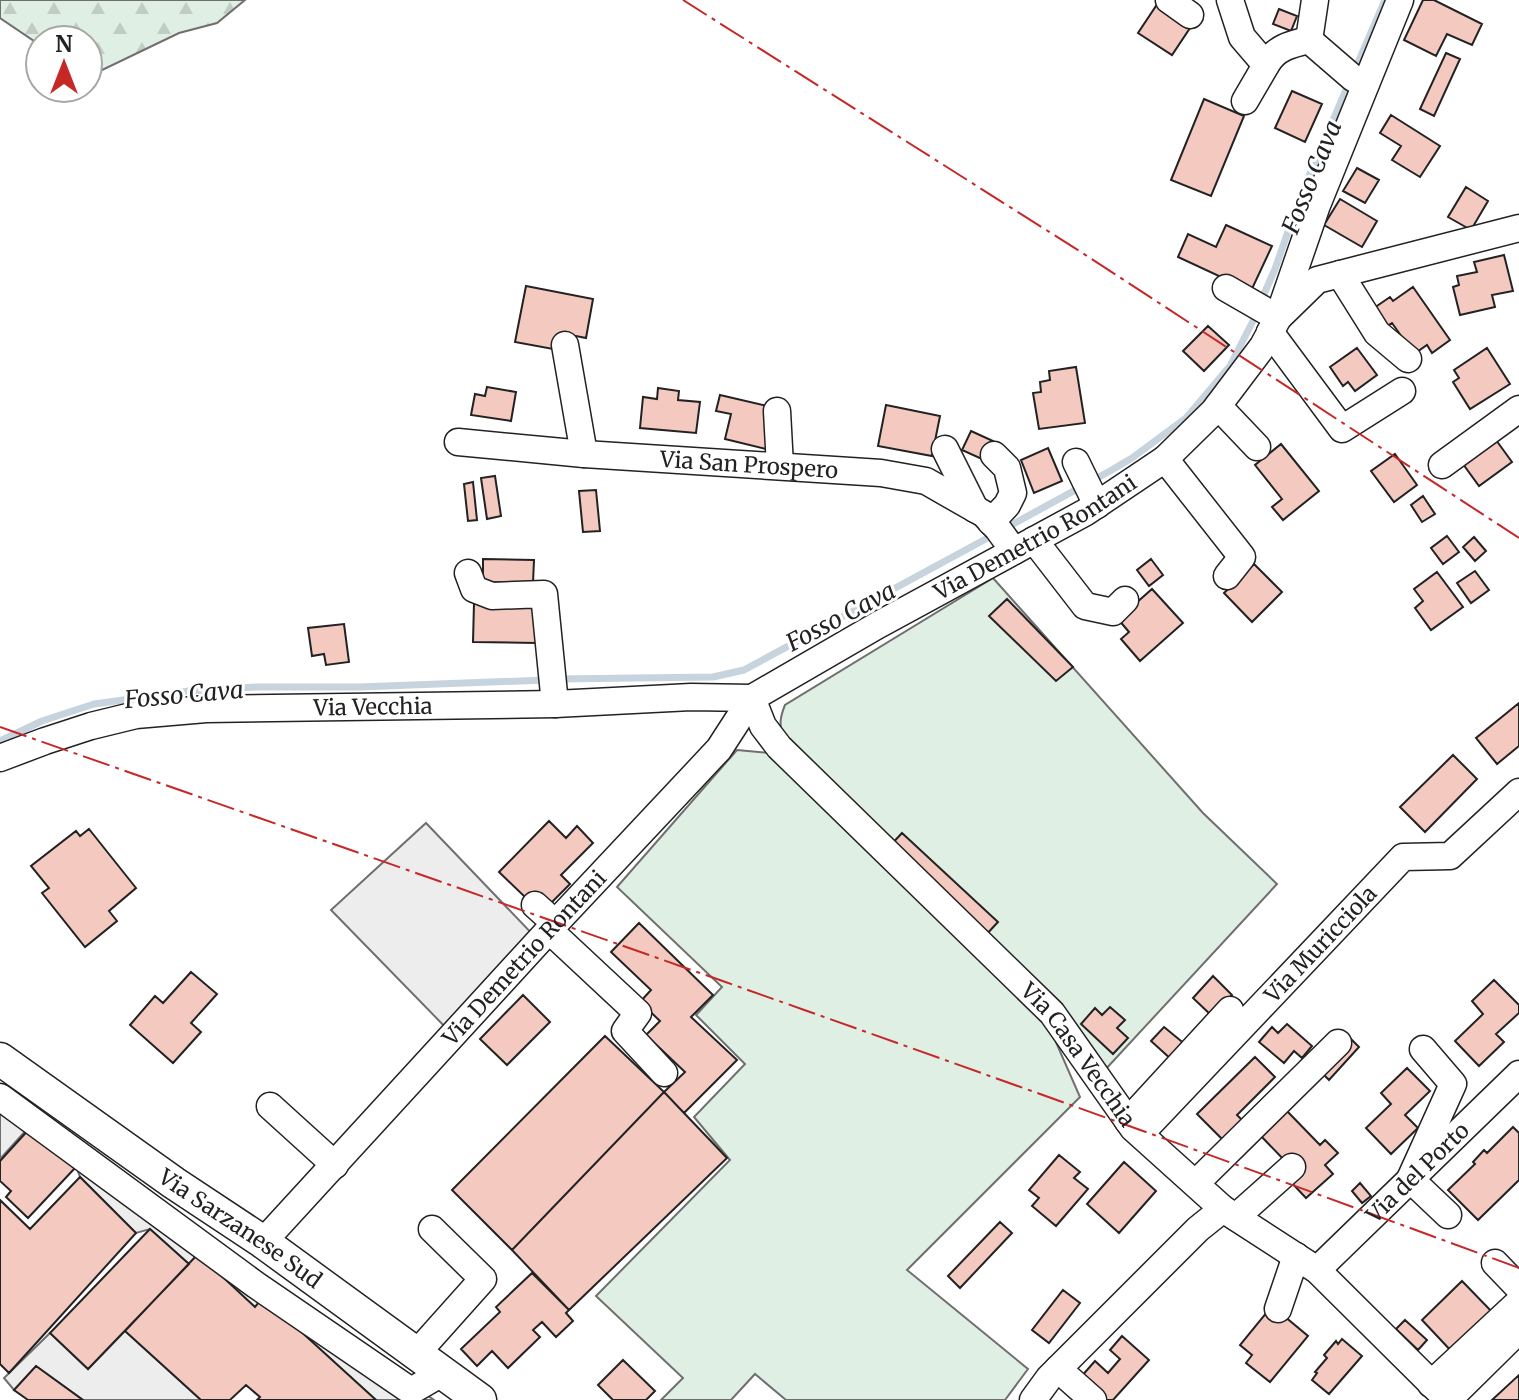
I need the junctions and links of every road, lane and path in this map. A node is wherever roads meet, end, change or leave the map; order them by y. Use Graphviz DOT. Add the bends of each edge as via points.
graph roads {
  1 [pos="1230,0"];
  2 [pos="1315,0"];
  3 [pos="1400,0"];
  4 [pos="1309,40"];
  5 [pos="1266,65"];
  6 [pos="1354,77"];
  7 [pos="1245,101"];
  8 [pos="1519,228"];
  9 [pos="1340,274"];
  10 [pos="1226,288"];
  11 [pos="1267,316"];
  12 [pos="565,345"];
  13 [pos="1408,359"];
  14 [pos="1402,391"];
  15 [pos="1218,406"];
  16 [pos="1519,409"];
  17 [pos="777,411"];
  18 [pos="458,442"];
  19 [pos="1257,447"];
  20 [pos="945,449"];
  21 [pos="584,454"];
  22 [pos="994,455"];
  23 [pos="1165,459"];
  24 [pos="1442,465"];
  25 [pos="780,466"];
  26 [pos="1003,532"];
  27 [pos="468,573"];
  28 [pos="1227,576"];
  29 [pos="1125,600"];
  30 [pos="554,688"];
  31 [pos="752,698"];
  32 [pos="0,758"];
  33 [pos="1519,792"];
  34 [pos="535,905"];
  35 [pos="552,927"];
  36 [pos="1230,1010"];
  37 [pos="1338,1043"];
  38 [pos="1423,1049"];
  39 [pos="0,1059"];
  40 [pos="664,1073"];
  41 [pos="1519,1074"];
  42 [pos="0,1097"];
  43 [pos="270,1106"];
  44 [pos="1134,1128"];
  45 [pos="335,1165"];
  46 [pos="1292,1167"];
  47 [pos="1410,1179"];
  48 [pos="1196,1183"];
  49 [pos="1230,1213"];
  50 [pos="1448,1215"];
  51 [pos="432,1229"];
  52 [pos="263,1242"];
  53 [pos="1307,1263"];
  54 [pos="1495,1263"];
  55 [pos="1519,1288"];
  56 [pos="1519,1302"];
  57 [pos="1278,1309"];
  58 [pos="1519,1330"];
  59 [pos="416,1354"];
  60 [pos="1058,1369"];
  61 [pos="442,1373"];
  62 [pos="1442,1395"];
  63 [pos="480,1400"];
  64 [pos="1033,1400"];
  65 [pos="1093,1400"];
  1 -- 5 [label="street" via="1242,37"];
  2 -- 4 [label="street"];
  3 -- 6 [label="street, Via Demetrio Rontani"];
  4 -- 5 [label="street" via="1288,44"];
  4 -- 6 [label="street"];
  5 -- 7 [label="street"];
  6 -- 11 [label="street, Via Demetrio Rontani" via="1317,205"];
  8 -- 9 [label="street"];
  9 -- 11 [label="street" via="1317,280"];
  9 -- 13 [label="street" via="1377,333"];
  10 -- 11 [label="street"];
  11 -- 14 [label="street" via="1342,429"];
  11 -- 15 [label="street, Via Demetrio Rontani" via="1263,346"];
  12 -- 21 [label="street"];
  15 -- 19 [label="street"];
  15 -- 23 [label="street, Via Demetrio Rontani"];
  16 -- 24 [label="street"];
  17 -- 25 [label="street"];
  18 -- 21 [label="street, Via San Prospero"];
  20 -- 26 [label="street"];
  21 -- 25 [label="street, Via San Prospero"];
  22 -- 26 [label="street" via="1007,468 1013,493"];
  23 -- 26 [label="street, Via Demetrio Rontani" via="1087,484"];
  23 -- 28 [label="street" via="1242,557"];
  25 -- 26 [label="street, Via San Prospero" via="926,481"];
  26 -- 29 [label="street" via="1085,606 1113,612"];
  26 -- 31 [label="street, Via Demetrio Rontani" via="878,625"];
  27 -- 30 [label="street" via="474,589 492,596 544,594"];
  30 -- 31 [label="street, Via Vecchia"];
  30 -- 32 [label="street, Via Vecchia" via="136,715"];
  31 -- 35 [label="street, Via Demetrio Rontani" via="719,749"];
  31 -- 44 [label="street, Via Casa Vecchia" via="779,747 1052,1013"];
  33 -- 44 [label="street, Via Muricciola" via="1450,856 1403,857"];
  34 -- 35 [label="street"];
  35 -- 40 [label="street" via="638,1013 625,1031"];
  35 -- 45 [label="street, Via Demetrio Rontani"];
  36 -- 44 [label="street"];
  37 -- 48 [label="street"];
  38 -- 47 [label="street" via="1453,1084"];
  39 -- 52 [label="main road, Via Sarzanese Sud"];
  41 -- 47 [label="street, Via del Porto"];
  42 -- 61 [label="street" via="411,1391"];
  43 -- 45 [label="street"];
  44 -- 48 [label="street, Via Casa Vecchia"];
  45 -- 52 [label="street, Via Demetrio Rontani"];
  46 -- 49 [label="street"];
  47 -- 50 [label="street"];
  47 -- 53 [label="street, Via del Porto"];
  48 -- 49 [label="street, Via Casa Vecchia"];
  49 -- 53 [label="street, Via Casa Vecchia"];
  49 -- 60 [label="street" via="1198,1229"];
  51 -- 59 [label="street" via="483,1279"];
  52 -- 59 [label="main road, Via Sarzanese Sud"];
  53 -- 57 [label="street"];
  53 -- 62 [label="street, Via Casa Vecchia"];
  54 -- 55 [label="street"];
  56 -- 62 [label="street"];
  58 -- 62 [label="street"];
  59 -- 61 [label="main road, Via Sarzanese Sud"];
  60 -- 64 [label="street"];
  60 -- 65 [label="street"];
  61 -- 63 [label="main road, Via Sarzanese Sud"];
}
